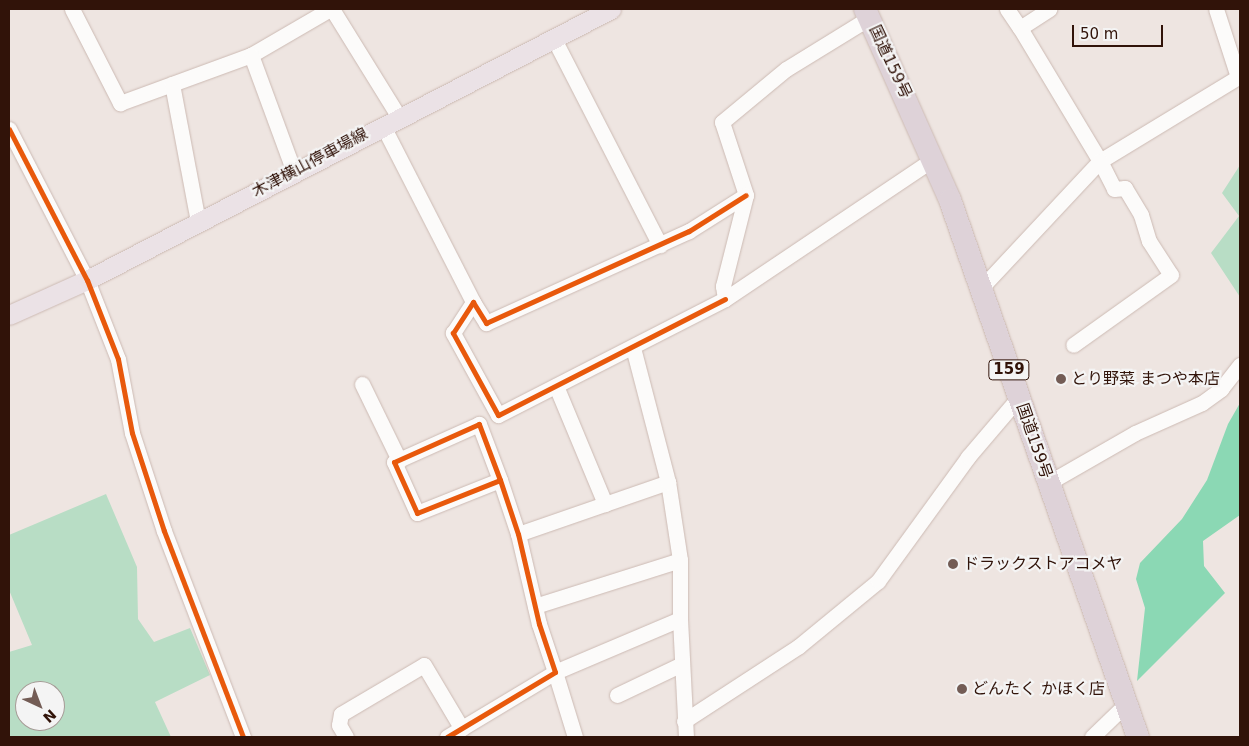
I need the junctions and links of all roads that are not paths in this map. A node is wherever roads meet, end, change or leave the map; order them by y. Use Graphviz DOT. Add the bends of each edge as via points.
graph roads {
  1 [pos="72,9"];
  2 [pos="331,9"];
  3 [pos="611,9"];
  4 [pos="1008,9"];
  5 [pos="1049,9"];
  6 [pos="1216,9"];
  7 [pos="867,13"];
  8 [pos="1020,28"];
  9 [pos="554,39"];
  10 [pos="251,55"];
  11 [pos="1239,77"];
  12 [pos="172,84"];
  13 [pos="391,122"];
  14 [pos="9,129"];
  15 [pos="933,159"];
  16 [pos="1100,161"];
  17 [pos="294,172"];
  18 [pos="746,195"];
  19 [pos="198,222"];
  20 [pos="660,245"];
  21 [pos="87,280"];
  22 [pos="981,288"];
  23 [pos="725,298"];
  24 [pos="473,302"];
  25 [pos="9,315"];
  26 [pos="1073,345"];
  27 [pos="633,348"];
  28 [pos="1240,365"];
  29 [pos="362,384"];
  30 [pos="556,386"];
  31 [pos="1019,397"];
  32 [pos="498,415"];
  33 [pos="478,424"];
  34 [pos="399,460"];
  35 [pos="500,480"];
  36 [pos="668,482"];
  37 [pos="1048,483"];
  38 [pos="605,504"];
  39 [pos="518,534"];
  40 [pos="680,560"];
  41 [pos="536,606"];
  42 [pos="680,619"];
  43 [pos="682,664"];
  44 [pos="555,672"];
  45 [pos="617,695"];
  46 [pos="1126,704"];
  47 [pos="684,721"];
  48 [pos="462,729"];
  49 [pos="243,737"];
  50 [pos="346,737"];
  51 [pos="447,737"];
  52 [pos="575,737"];
  53 [pos="686,737"];
  54 [pos="1092,737"];
  55 [pos="1138,737"];
  1 -- 12 [label="street" via="120,103"];
  2 -- 10 [label="street"];
  2 -- 13 [label="street"];
  3 -- 9 [label="main road, 木津横山停車場線"];
  4 -- 8 [label="street"];
  5 -- 8 [label="street"];
  6 -- 11 [label="street"];
  7 -- 15 [label="highway, 国道159号 / 159"];
  7 -- 18 [label="street" via="786,69 722,122"];
  8 -- 16 [label="street"];
  9 -- 13 [label="main road, 木津横山停車場線"];
  9 -- 20 [label="street"];
  10 -- 12 [label="street"];
  10 -- 17 [label="street"];
  11 -- 16 [label="street"];
  12 -- 19 [label="street"];
  13 -- 17 [label="main road, 木津横山停車場線"];
  13 -- 24 [label="street"];
  14 -- 21 [label="street"];
  15 -- 22 [label="highway, 国道159号 / 159"];
  15 -- 23 [label="street"];
  16 -- 22 [label="street"];
  16 -- 26 [label="street" via="1114,188 1125,188 1141,215 1149,241 1171,275"];
  17 -- 19 [label="main road, 木津横山停車場線"];
  18 -- 20 [label="street"];
  18 -- 23 [label="street" via="723,286"];
  19 -- 21 [label="main road, 木津横山停車場線"];
  20 -- 24 [label="street" via="486,324"];
  21 -- 25 [label="main road, 木津横山停車場線"];
  21 -- 49 [label="street" via="118,359 132,433 164,531"];
  22 -- 31 [label="highway, 国道159号 / 159"];
  23 -- 27 [label="street"];
  24 -- 32 [label="street" via="453,334"];
  27 -- 30 [label="street"];
  27 -- 36 [label="street"];
  28 -- 37 [label="street" via="1221,389 1202,403 1135,433"];
  29 -- 34 [label="street"];
  30 -- 32 [label="street"];
  30 -- 38 [label="street"];
  31 -- 37 [label="highway, 国道159号 / 159"];
  31 -- 47 [label="street" via="968,457 878,581 799,646"];
  32 -- 33 [label="street"];
  33 -- 34 [label="street"];
  33 -- 35 [label="street"];
  34 -- 35 [label="street" via="394,462 417,513"];
  35 -- 39 [label="street"];
  36 -- 38 [label="street"];
  36 -- 40 [label="street"];
  37 -- 46 [label="highway, 国道159号 / 159"];
  38 -- 39 [label="street"];
  39 -- 41 [label="street"];
  40 -- 41 [label="street"];
  40 -- 42 [label="street"];
  41 -- 44 [label="street"];
  42 -- 43 [label="street"];
  42 -- 44 [label="street"];
  43 -- 45 [label="street"];
  43 -- 47 [label="street"];
  44 -- 48 [label="street"];
  44 -- 52 [label="street"];
  46 -- 54 [label="street"];
  46 -- 55 [label="highway, 国道159号 / 159"];
  47 -- 53 [label="street"];
  48 -- 50 [label="street" via="424,665 341,714 339,725"];
  48 -- 51 [label="street"];
}
